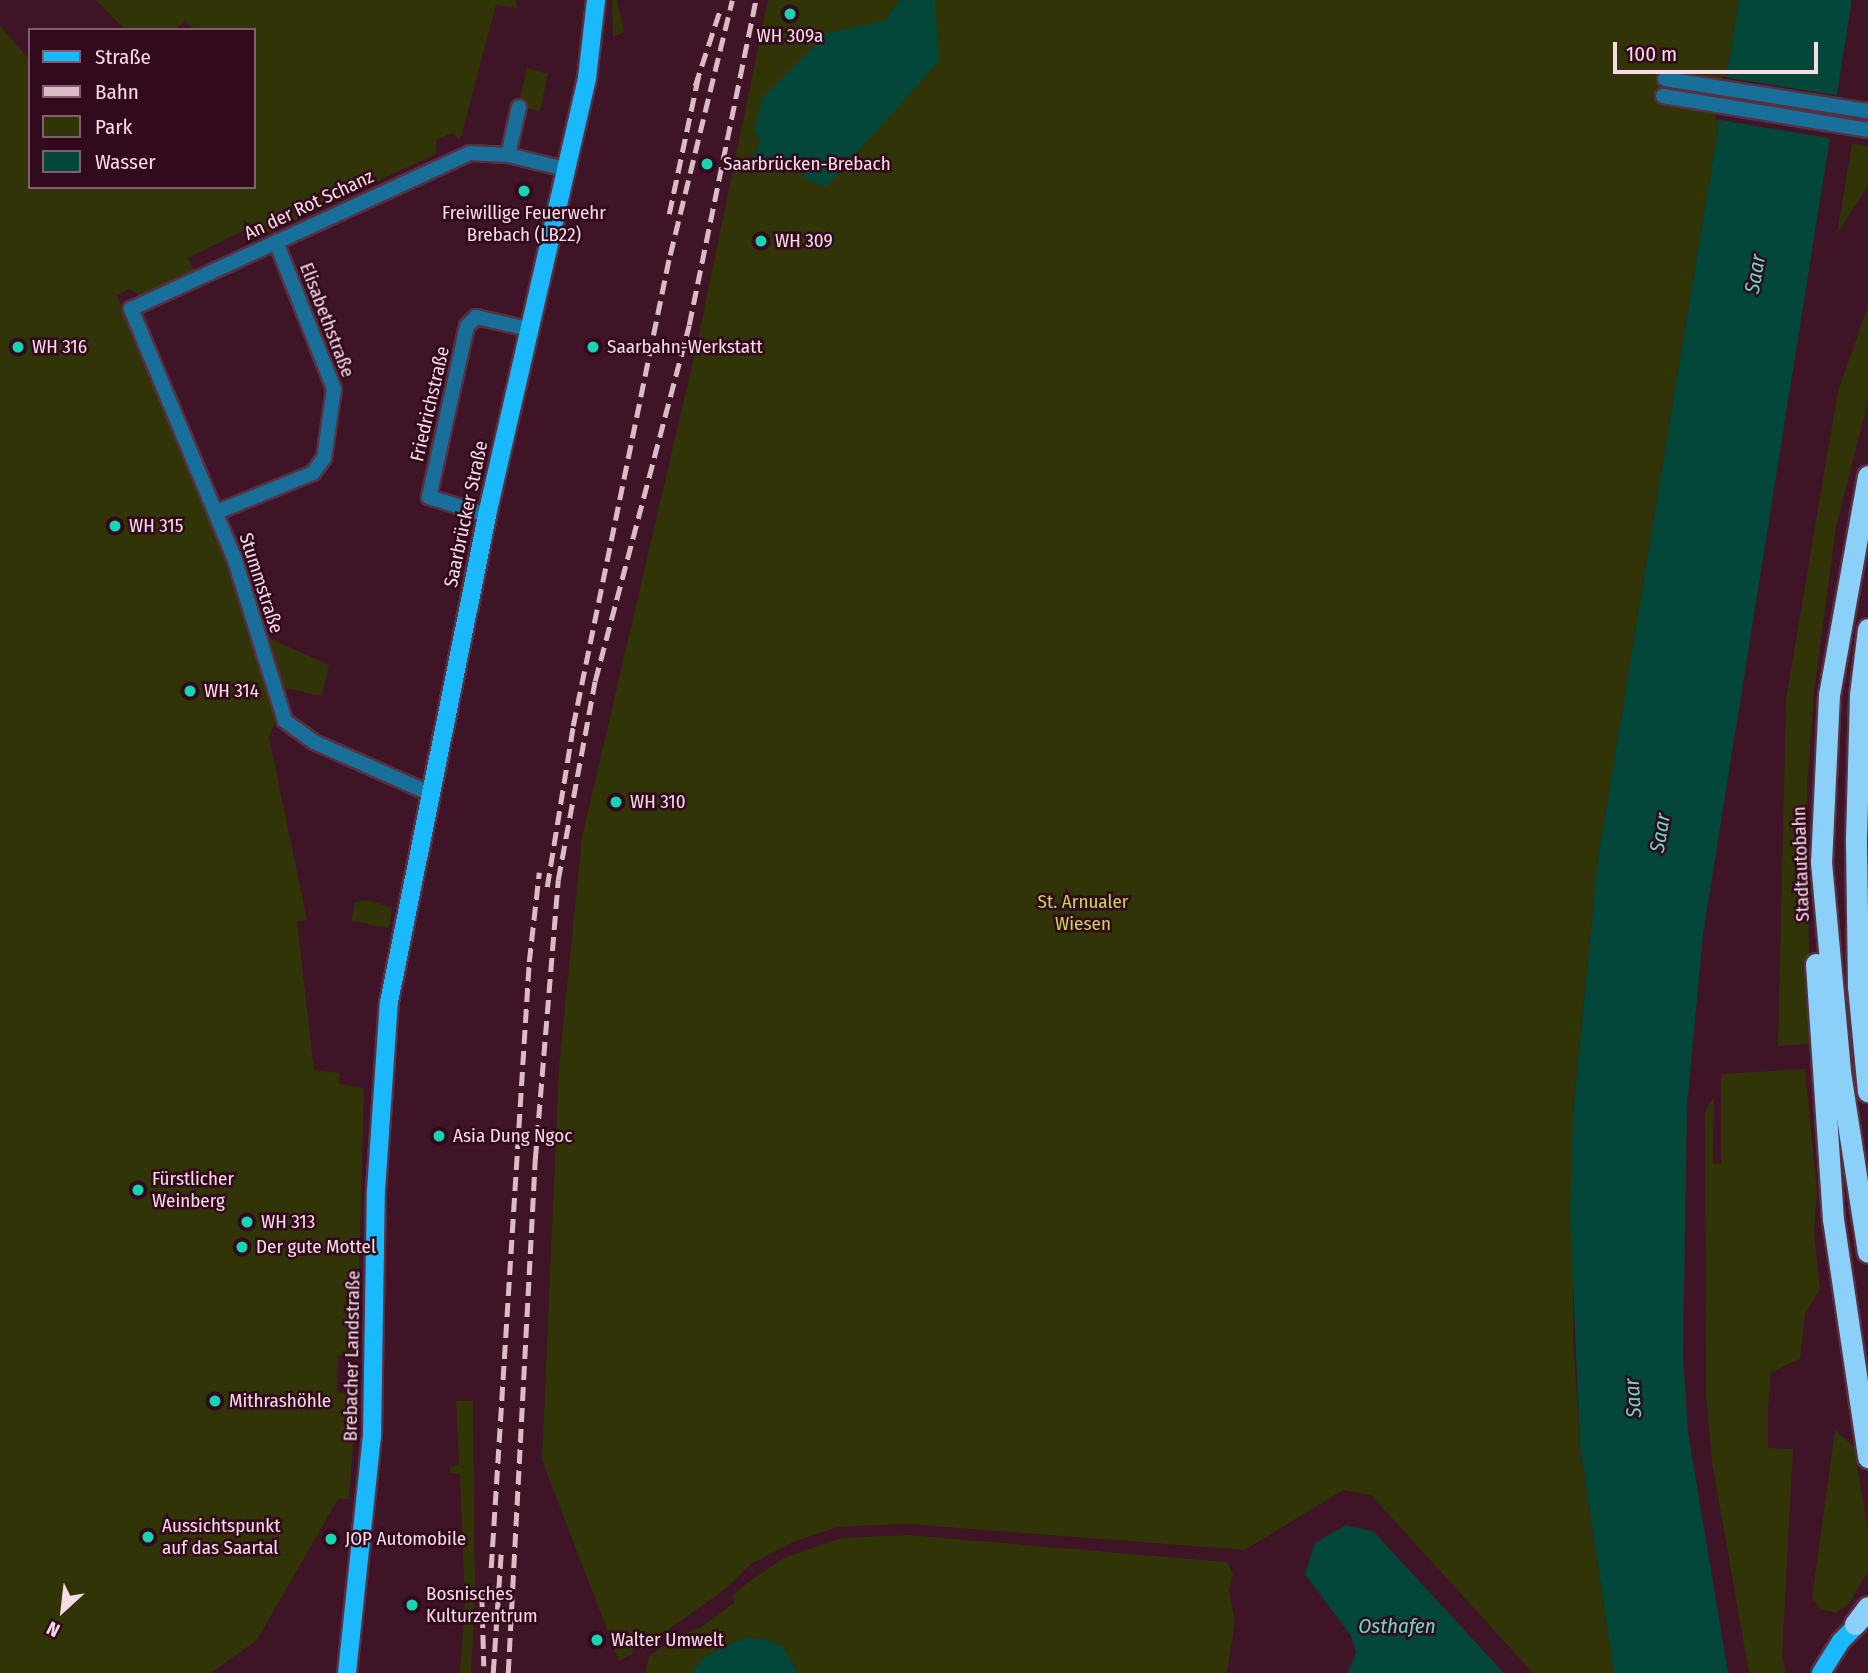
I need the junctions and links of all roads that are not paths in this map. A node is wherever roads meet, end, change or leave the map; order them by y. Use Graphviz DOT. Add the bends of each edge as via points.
graph roads {
  1 [pos="596,0"];
  2 [pos="1665,79"];
  3 [pos="1662,96"];
  4 [pos="519,107"];
  5 [pos="1868,111"];
  6 [pos="1868,130"];
  7 [pos="508,155"];
  8 [pos="565,169"];
  9 [pos="276,242"];
  10 [pos="131,309"];
  11 [pos="530,329"];
  12 [pos="1868,476"];
  13 [pos="216,512"];
  14 [pos="487,515"];
  15 [pos="1868,629"];
  16 [pos="429,793"];
  17 [pos="1823,906"];
  18 [pos="1858,925"];
  19 [pos="1868,988"];
  20 [pos="384,1038"];
  21 [pos="1868,1092"];
  22 [pos="1868,1252"];
  23 [pos="1868,1457"];
  24 [pos="1868,1607"];
  25 [pos="1861,1619"];
  26 [pos="347,1673"];
  27 [pos="1821,1673"];
  1 -- 8 [label="main road, Saarbrücker Straße" via="592,56"];
  2 -- 5 [label="street"];
  3 -- 6 [label="street"];
  4 -- 7 [label="street"];
  7 -- 8 [label="street, An der Rot Schanz"];
  7 -- 9 [label="street, An der Rot Schanz" via="470,153 458,157"];
  8 -- 11 [label="main road, Saarbrücker Straße"];
  9 -- 10 [label="street, An der Rot Schanz"];
  9 -- 13 [label="street, Elisabethstraße" via="334,389 324,458 313,473"];
  10 -- 13 [label="street, Stummstraße"];
  11 -- 14 [label="main road, Saarbrücker Straße"];
  11 -- 14 [label="street, Friedrichstraße" via="477,317 467,326 429,497"];
  12 -- 17 [label="highway, Stadtautobahn" via="1829,694 1822,789"];
  13 -- 16 [label="street, Stummstraße" via="285,721 314,742"];
  14 -- 16 [label="main road, Saarbrücker Straße"];
  15 -- 18 [label="highway" via="1858,737"];
  16 -- 20 [label="main road, Saarbrücker Straße"];
  17 -- 22 [label="highway, Stadtautobahn" via="1840,1072"];
  17 -- 23 [label="highway" via="1816,959 1833,1219"];
  18 -- 19 [label="highway"];
  18 -- 21 [label="highway" via="1858,986"];
  20 -- 26 [label="main road, Brebacher Landstraße" via="372,1437"];
  24 -- 25 [label="highway"];
  25 -- 27 [label="main road"];
}
